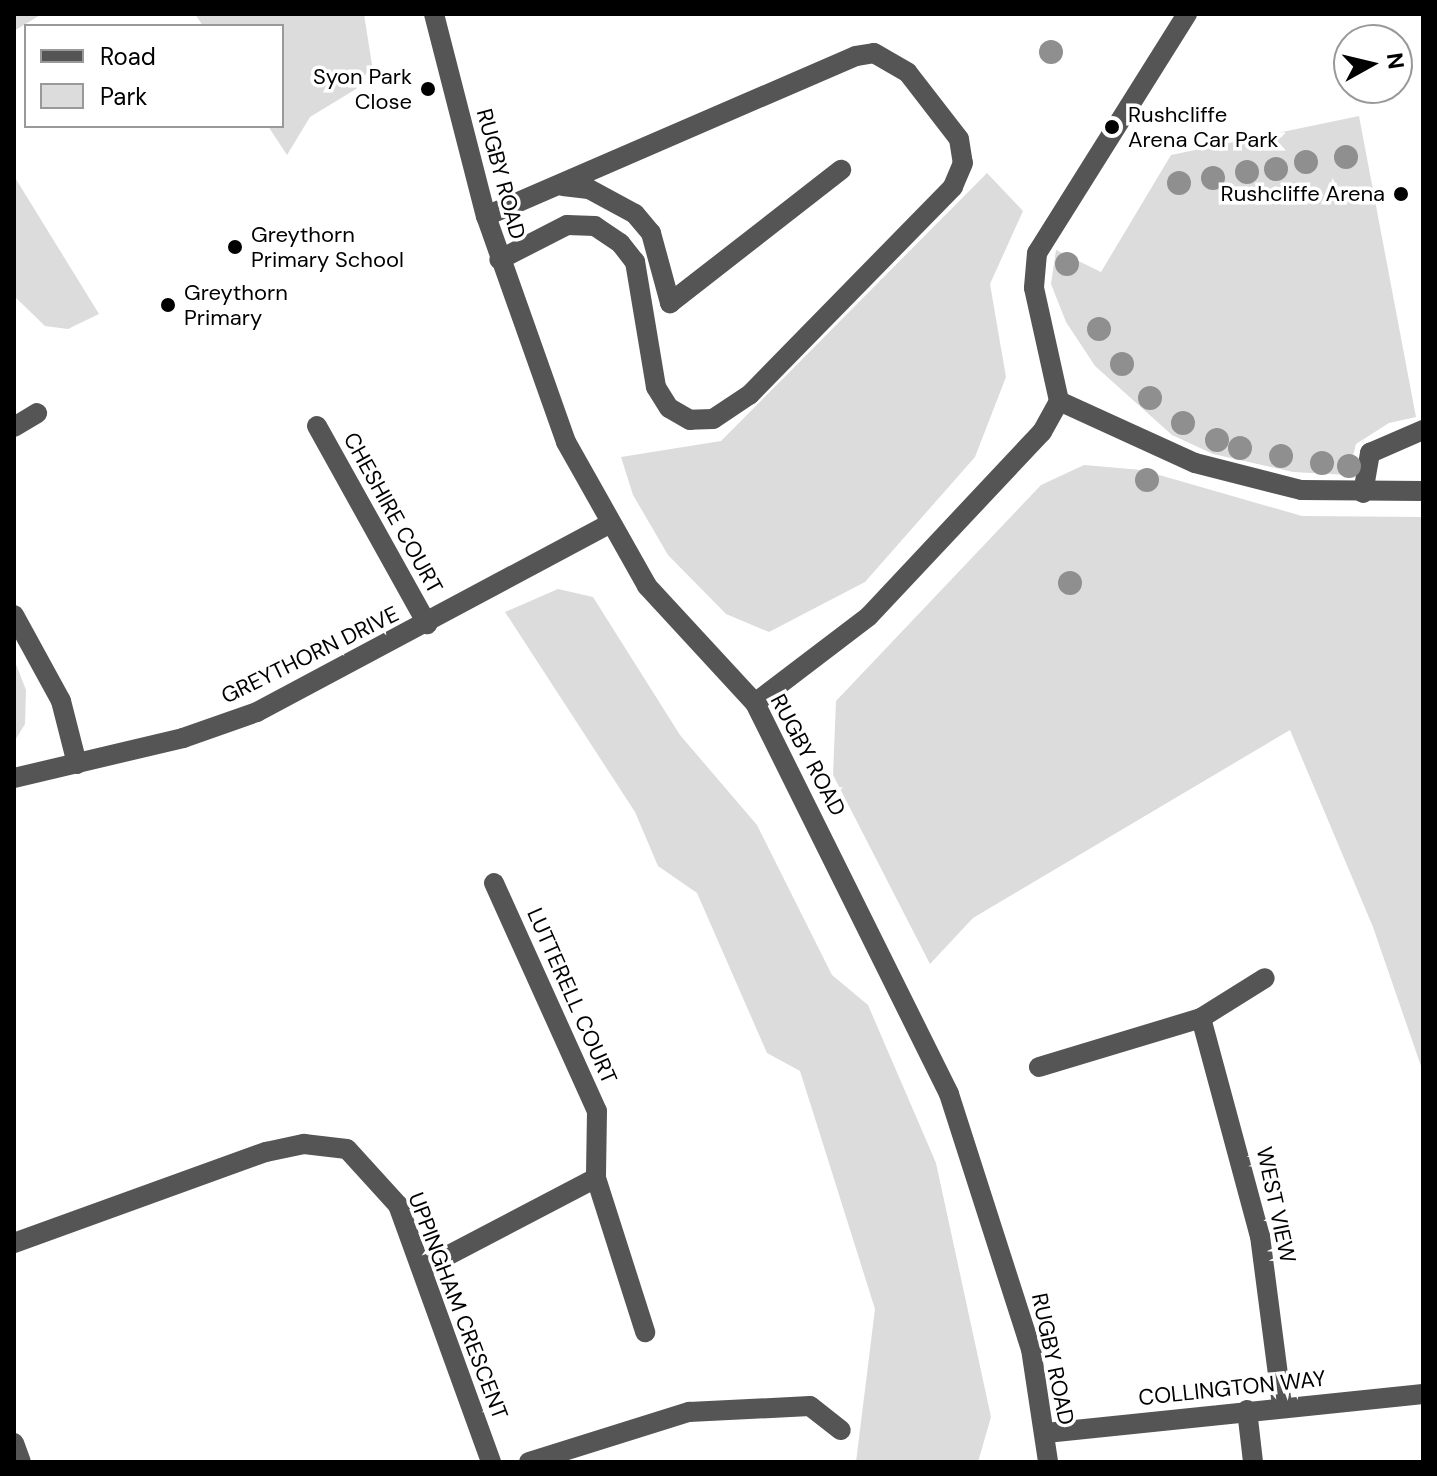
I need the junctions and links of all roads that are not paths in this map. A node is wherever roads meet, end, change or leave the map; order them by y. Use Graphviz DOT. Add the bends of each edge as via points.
graph roads {
  1 [pos="434,14"];
  2 [pos="1187,14"];
  3 [pos="841,170"];
  4 [pos="563,186"];
  5 [pos="486,216"];
  6 [pos="499,260"];
  7 [pos="670,303"];
  8 [pos="645,308"];
  9 [pos="1059,401"];
  10 [pos="37,413"];
  11 [pos="317,426"];
  12 [pos="14,427"];
  13 [pos="1423,430"];
  14 [pos="1423,491"];
  15 [pos="1363,493"];
  16 [pos="607,525"];
  17 [pos="14,615"];
  18 [pos="427,624"];
  19 [pos="755,703"];
  20 [pos="77,764"];
  21 [pos="14,778"];
  22 [pos="494,883"];
  23 [pos="1265,978"];
  24 [pos="1201,1018"];
  25 [pos="1039,1067"];
  26 [pos="596,1178"];
  27 [pos="14,1243"];
  28 [pos="422,1269"];
  29 [pos="645,1332"];
  30 [pos="1423,1394"];
  31 [pos="1282,1406"];
  32 [pos="1247,1410"];
  33 [pos="841,1430"];
  34 [pos="1046,1433"];
  35 [pos="14,1443"];
  36 [pos="21,1462"];
  37 [pos="491,1462"];
  38 [pos="529,1462"];
  39 [pos="1048,1462"];
  40 [pos="1253,1462"];
  1 -- 5 [label="street, RUGBY ROAD"];
  2 -- 9 [label="street" via="1037,253 1034,288"];
  3 -- 7 [label="street"];
  4 -- 5 [label="street"];
  4 -- 7 [label="street" via="589,189 635,214 651,233"];
  4 -- 8 [label="street" via="865,54 908,73 959,139 963,163 953,187 733,409 690,420 669,408 656,387"];
  5 -- 6 [label="street, RUGBY ROAD"];
  6 -- 8 [label="street" via="567,225 595,226 635,262"];
  6 -- 16 [label="street, RUGBY ROAD" via="535,368"];
  7 -- 8 [label="street"];
  9 -- 15 [label="street" via="1195,463 1301,490"];
  9 -- 19 [label="street" via="1042,432 869,616"];
  10 -- 12 [label="street"];
  11 -- 18 [label="street, CHESHIRE COURT"];
  13 -- 15 [label="street" via="1370,453"];
  14 -- 15 [label="street"];
  16 -- 18 [label="street, GREYTHORN DRIVE"];
  16 -- 19 [label="street, RUGBY ROAD" via="666,609"];
  17 -- 20 [label="street" via="61,701"];
  18 -- 20 [label="street, GREYTHORN DRIVE" via="257,712"];
  19 -- 34 [label="street, RUGBY ROAD" via="949,1094 996,1225"];
  20 -- 21 [label="street, GREYTHORN DRIVE"];
  22 -- 26 [label="street, LUTTERELL COURT" via="597,1111"];
  23 -- 24 [label="street"];
  24 -- 25 [label="street"];
  24 -- 31 [label="street, WEST VIEW" via="1260,1236"];
  26 -- 28 [label="street"];
  26 -- 29 [label="street, LUTTERELL COURT"];
  27 -- 28 [label="street, UPPINGHAM CRESCENT" via="304,1144 347,1149 376,1174 398,1205"];
  28 -- 37 [label="street, UPPINGHAM CRESCENT"];
  30 -- 31 [label="street, COLLINGTON WAY"];
  31 -- 32 [label="street, COLLINGTON WAY"];
  32 -- 34 [label="street, COLLINGTON WAY"];
  32 -- 40 [label="street"];
  33 -- 38 [label="street" via="810,1406 689,1412"];
  34 -- 39 [label="street, RUGBY ROAD"];
  35 -- 36 [label="street"];
}
